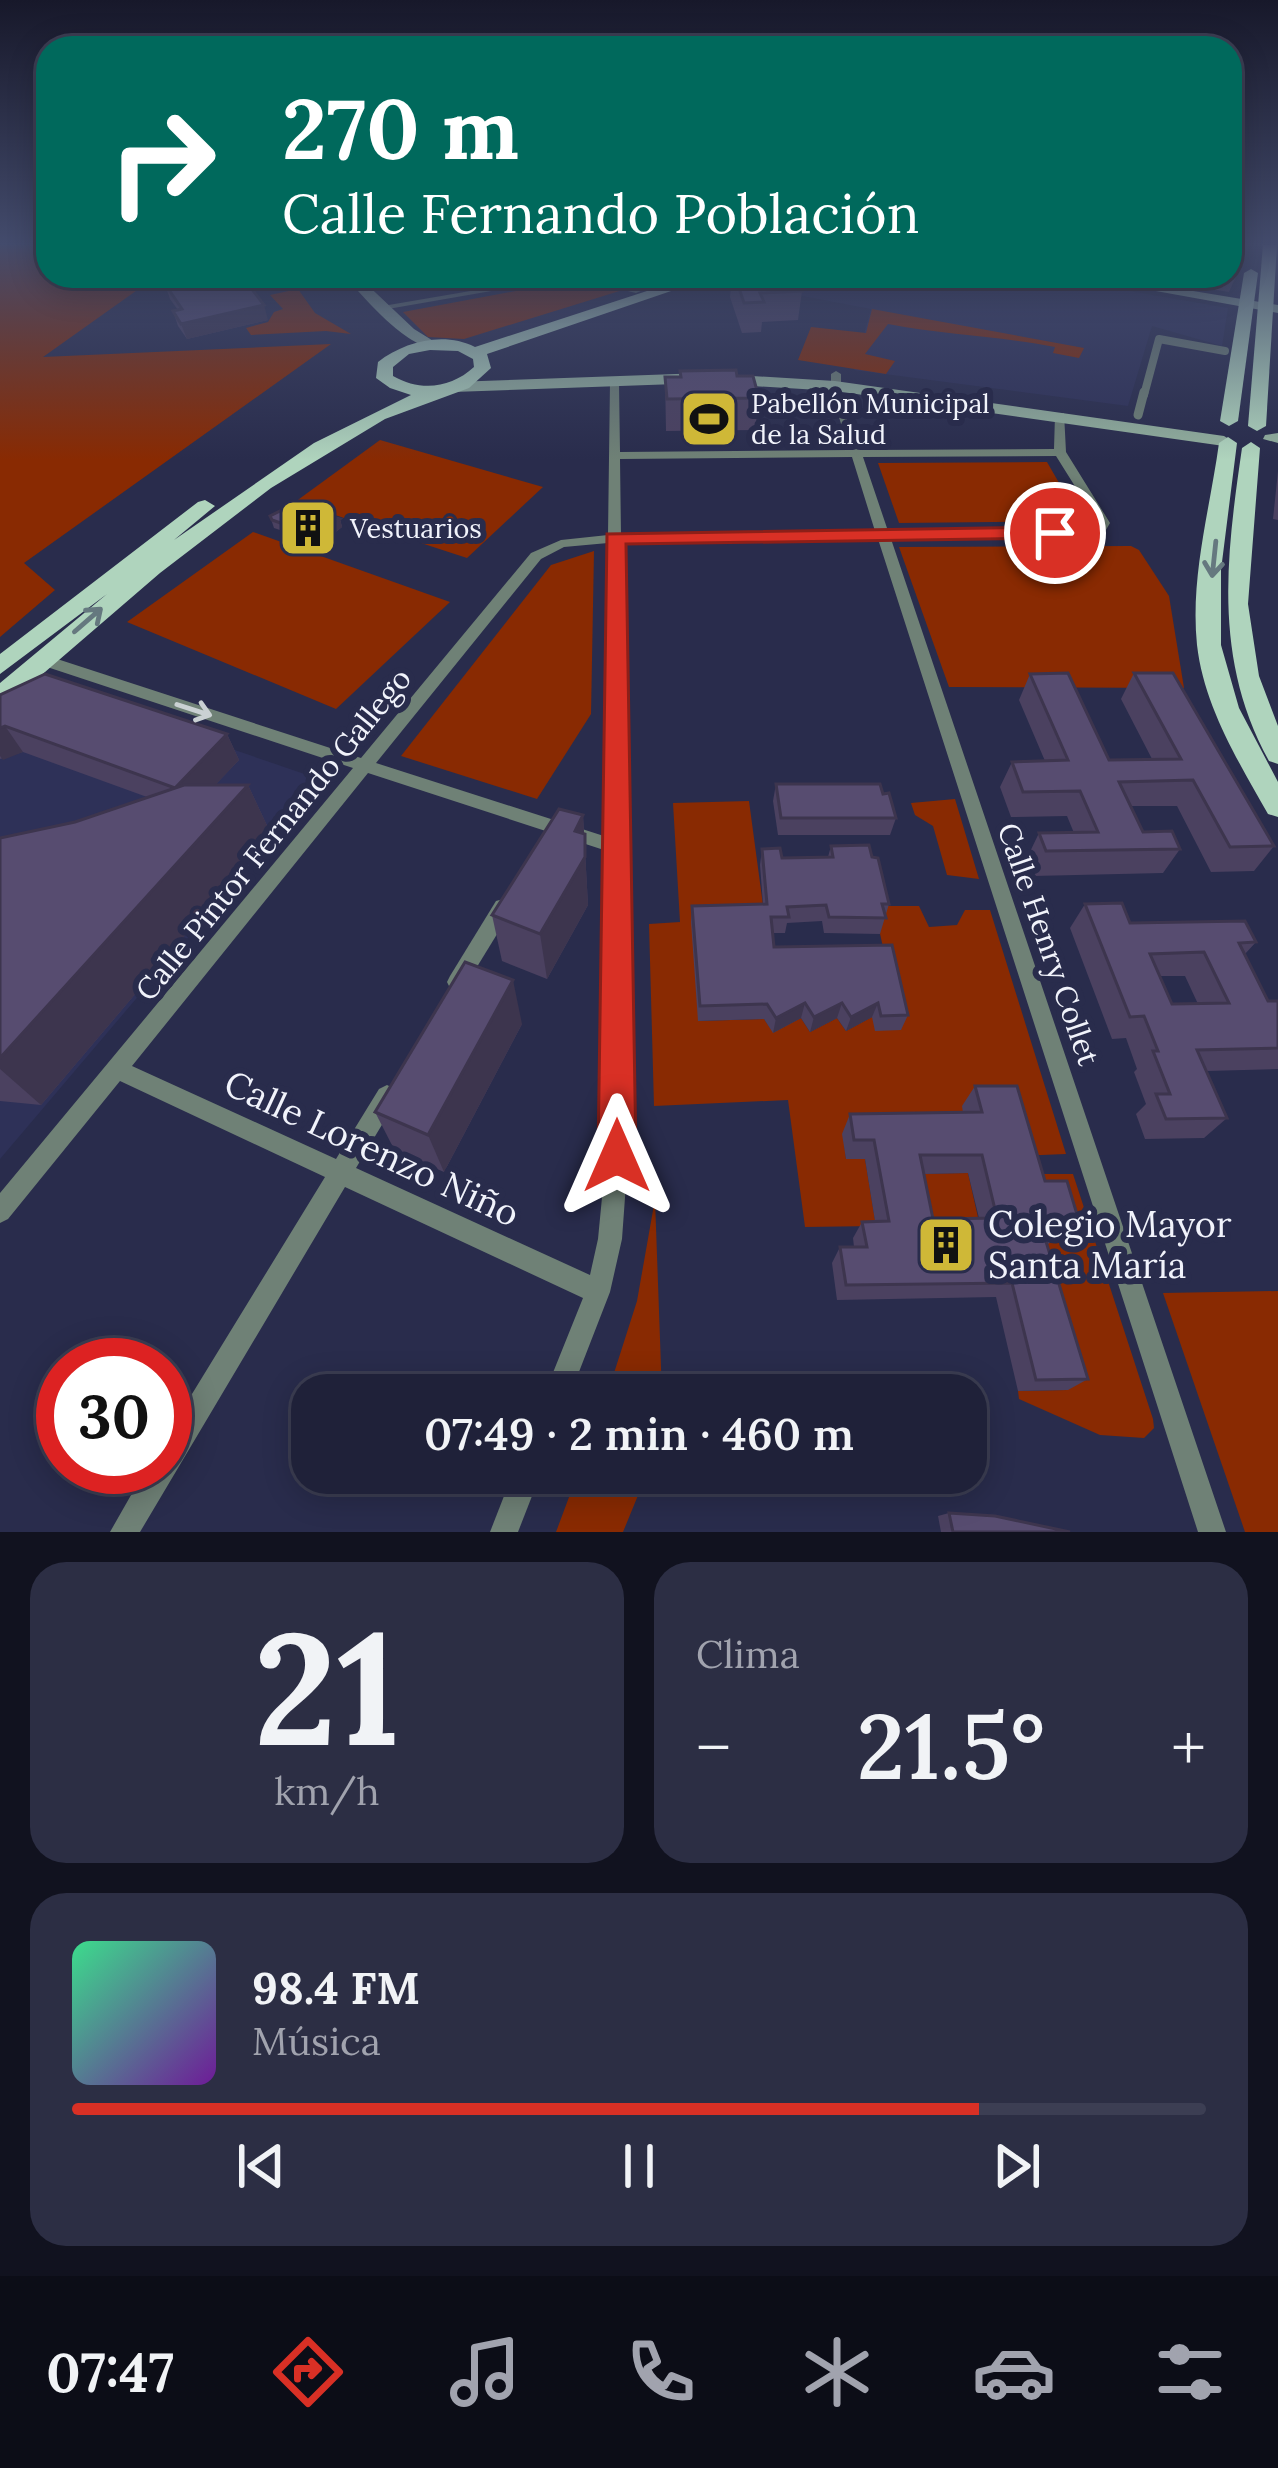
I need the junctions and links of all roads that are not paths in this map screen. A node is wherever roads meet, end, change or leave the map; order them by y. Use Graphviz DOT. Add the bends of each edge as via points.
graph roads {
  1 [pos="379,316"];
  2 [pos="388,316"];
  3 [pos="401,316"];
  4 [pos="548,316"];
  5 [pos="598,316"];
  6 [pos="1263,316"];
  7 [pos="1263,316"];
  8 [pos="407,341"];
  9 [pos="452,345"];
  10 [pos="1225,351"];
  11 [pos="479,360"];
  12 [pos="835,380"];
  13 [pos="614,384"];
  14 [pos="394,385"];
  15 [pos="444,389"];
  16 [pos="1060,415"];
  17 [pos="1138,415"];
  18 [pos="1245,435"];
  19 [pos="1060,452"];
  20 [pos="856,453"];
  21 [pos="616,456"];
  22 [pos="883,535"];
  23 [pos="615,538"];
  24 [pos="43,660"];
  25 [pos="0,666"];
  26 [pos="0,697"];
  27 [pos="1278,754"];
  28 [pos="363,766"];
  29 [pos="1278,806"];
  30 [pos="616,847"];
  31 [pos="517,883"];
  32 [pos="445,1002"];
  33 [pos="116,1069"];
  34 [pos="397,1081"];
  35 [pos="340,1174"];
  36 [pos="0,1211"];
  37 [pos="598,1292"];
  38 [pos="565,1374"];
  39 [pos="192,1420"];
  40 [pos="147,1494"];
  41 [pos="519,1494"];
  42 [pos="124,1532"];
  43 [pos="504,1532"];
  44 [pos="1212,1532"];
  1 -- 8 [label="main road"];
  2 -- 8 [label="main road"];
  3 -- 8 [label="street"];
  4 -- 9 [label="main road"];
  5 -- 11 [label="main road"];
  6 -- 18 [label="main road"];
  7 -- 18 [label="main road"];
  8 -- 9 [label="main road"];
  8 -- 14 [label="main road" via="383,366"];
  9 -- 11 [label="main road"];
  10 -- 17 [label="street" via="1159,339"];
  11 -- 12 [label="main road" via="534,377 655,367"];
  11 -- 15 [label="main road"];
  12 -- 13 [label="main road"];
  12 -- 16 [label="main road"];
  12 -- 17 [label="main road"];
  12 -- 20 [label="street, Calle Henry Collet"];
  13 -- 15 [label="main road"];
  13 -- 21 [label="street"];
  14 -- 15 [label="main road"];
  14 -- 25 [label="main road" via="195,513"];
  24 -- 15 [label="main road, one-way" via="262,489 400,404"];
  16 -- 18 [label="main road"];
  16 -- 19 [label="street"];
  17 -- 18 [label="main road"];
  18 -- 27 [label="main road" via="1234,617 1246,687"];
  18 -- 29 [label="main road, one-way" via="1208,608 1209,645 1230,713"];
  19 -- 20 [label="street"];
  19 -- 22 [label="street, Calle Pintor Fernando Gallego" via="1104,524 1100,530"];
  20 -- 21 [label="street"];
  20 -- 22 [label="street, Calle Henry Collet"];
  21 -- 23 [label="street"];
  22 -- 23 [label="street, Calle Pintor Fernando Gallego"];
  22 -- 44 [label="street, Calle Henry Collet"];
  23 -- 28 [label="street, Calle Pintor Fernando Gallego" via="536,556"];
  23 -- 30 [label="street"];
  24 -- 26 [label="main road"];
  24 -- 28 [label="street, one-way"];
  28 -- 30 [label="street" via="545,836"];
  28 -- 33 [label="street, Calle Pintor Fernando Gallego"];
  30 -- 37 [label="street" via="617,1156"];
  31 -- 32 [label="street"];
  33 -- 35 [label="street, Calle Lorenzo Niño"];
  33 -- 36 [label="street, Calle Pintor Fernando Gallego"];
  34 -- 35 [label="street"];
  35 -- 37 [label="street, Calle Lorenzo Niño"];
  35 -- 39 [label="street"];
  37 -- 38 [label="street"];
  40 -- 42 [label="street"];
  41 -- 43 [label="street"];
}
